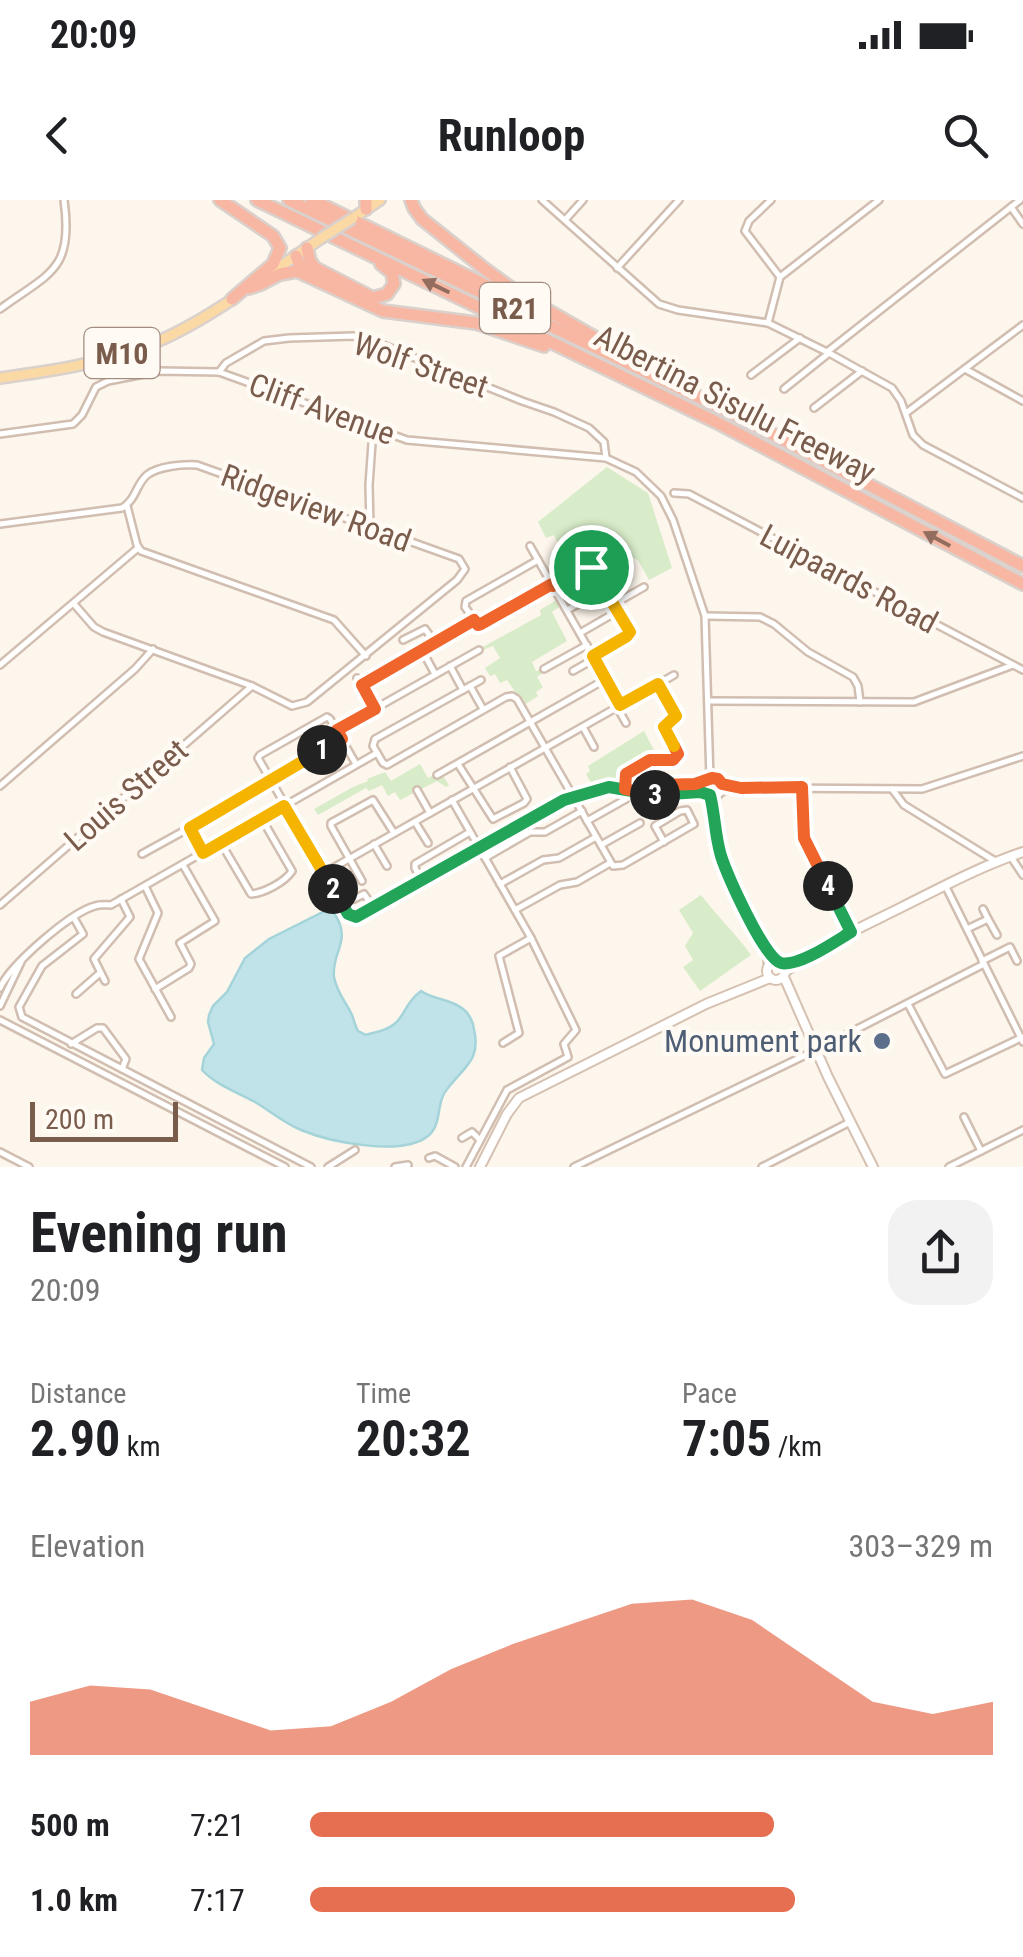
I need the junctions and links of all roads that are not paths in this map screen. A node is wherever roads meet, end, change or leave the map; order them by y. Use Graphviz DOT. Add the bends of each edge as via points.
graph roads {
  1 [pos="64,200"];
  2 [pos="220,200"];
  3 [pos="253,200"];
  4 [pos="289,200"];
  5 [pos="312,200"];
  6 [pos="380,200"];
  7 [pos="411,200"];
  8 [pos="542,200"];
  9 [pos="583,200"];
  10 [pos="679,200"];
  11 [pos="771,200"];
  12 [pos="879,200"];
  13 [pos="1020,200"];
  14 [pos="366,204"];
  15 [pos="1011,208"];
  16 [pos="564,220"];
  17 [pos="1023,224"];
  18 [pos="305,250"];
  19 [pos="617,268"];
  20 [pos="308,275"];
  21 [pos="780,277"];
  22 [pos="249,288"];
  23 [pos="232,299"];
  24 [pos="0,309"];
  25 [pos="768,323"];
  26 [pos="1023,325"];
  27 [pos="800,338"];
  28 [pos="828,352"];
  29 [pos="622,354"];
  30 [pos="965,369"];
  31 [pos="862,371"];
  32 [pos="219,372"];
  33 [pos="618,374"];
  34 [pos="751,376"];
  35 [pos="0,378"];
  36 [pos="784,389"];
  37 [pos="1023,401"];
  38 [pos="814,408"];
  39 [pos="906,414"];
  40 [pos="740,416"];
  41 [pos="373,429"];
  42 [pos="0,434"];
  43 [pos="606,458"];
  44 [pos="674,493"];
  45 [pos="1023,498"];
  46 [pos="127,506"];
  47 [pos="0,524"];
  48 [pos="370,528"];
  49 [pos="530,546"];
  50 [pos="138,548"];
  51 [pos="592,554"];
  52 [pos="538,560"];
  53 [pos="625,564"];
  54 [pos="1023,566"];
  55 [pos="591,567"];
  56 [pos="599,579"];
  57 [pos="1023,584"];
  58 [pos="552,585"];
  59 [pos="644,586"];
  60 [pos="604,588"];
  61 [pos="74,604"];
  62 [pos="614,604"];
  63 [pos="567,610"];
  64 [pos="618,612"];
  65 [pos="705,616"];
  66 [pos="474,620"];
  67 [pos="580,634"];
  68 [pos="404,640"];
  69 [pos="435,643"];
  70 [pos="586,645"];
  71 [pos="153,649"];
  72 [pos="422,650"];
  73 [pos="479,650"];
  74 [pos="366,656"];
  75 [pos="594,658"];
  76 [pos="0,665"];
  77 [pos="1014,665"];
  78 [pos="450,666"];
  79 [pos="544,670"];
  80 [pos="1023,670"];
  81 [pos="573,672"];
  82 [pos="436,674"];
  83 [pos="674,675"];
  84 [pos="606,679"];
  85 [pos="481,680"];
  86 [pos="658,684"];
  87 [pos="252,686"];
  88 [pos="470,686"];
  89 [pos="463,690"];
  90 [pos="708,701"];
  91 [pos="860,702"];
  92 [pos="619,706"];
  93 [pos="375,709"];
  94 [pos="484,709"];
  95 [pos="531,722"];
  96 [pos="626,723"];
  97 [pos="582,726"];
  98 [pos="337,730"];
  99 [pos="342,739"];
  100 [pos="594,747"];
  101 [pos="546,748"];
  102 [pos="377,753"];
  103 [pos="1023,756"];
  104 [pos="356,764"];
  105 [pos="458,764"];
  106 [pos="510,768"];
  107 [pos="437,775"];
  108 [pos="270,780"];
  109 [pos="0,786"];
  110 [pos="714,787"];
  111 [pos="802,787"];
  112 [pos="474,788"];
  113 [pos="625,789"];
  114 [pos="892,789"];
  115 [pos="417,790"];
  116 [pos="634,791"];
  117 [pos="574,797"];
  118 [pos="626,799"];
  119 [pos="452,800"];
  120 [pos="284,806"];
  121 [pos="582,811"];
  122 [pos="430,812"];
  123 [pos="262,819"];
  124 [pos="587,821"];
  125 [pos="414,822"];
  126 [pos="640,823"];
  127 [pos="190,827"];
  128 [pos="470,832"];
  129 [pos="394,833"];
  130 [pos="596,837"];
  131 [pos="664,842"];
  132 [pos="221,843"];
  133 [pos="374,844"];
  134 [pos="428,844"];
  135 [pos="601,845"];
  136 [pos="480,848"];
  137 [pos="1023,852"];
  138 [pos="203,853"];
  139 [pos="142,854"];
  140 [pos="1011,856"];
  141 [pos="349,858"];
  142 [pos="485,858"];
  143 [pos="994,861"];
  144 [pos="611,863"];
  145 [pos="183,864"];
  146 [pos="386,866"];
  147 [pos="324,873"];
  148 [pos="1023,875"];
  149 [pos="421,879"];
  150 [pos="362,880"];
  151 [pos="500,884"];
  152 [pos="945,885"];
  153 [pos="145,886"];
  154 [pos="122,899"];
  155 [pos="0,904"];
  156 [pos="342,905"];
  157 [pos="373,907"];
  158 [pos="984,909"];
  159 [pos="515,910"];
  160 [pos="74,918"];
  161 [pos="988,919"];
  162 [pos="968,929"];
  163 [pos="851,932"];
  164 [pos="997,935"];
  165 [pos="531,938"];
  166 [pos="22,960"];
  167 [pos="1017,960"];
  168 [pos="983,962"];
  169 [pos="776,971"];
  170 [pos="100,972"];
  171 [pos="105,982"];
  172 [pos="0,988"];
  173 [pos="155,989"];
  174 [pos="76,994"];
  175 [pos="1,1002"];
  176 [pos="908,1004"];
  177 [pos="172,1017"];
  178 [pos="0,1020"];
  179 [pos="1022,1039"];
  180 [pos="71,1044"];
  181 [pos="503,1044"];
  182 [pos="816,1050"];
  183 [pos="121,1070"];
  184 [pos="964,1116"];
  185 [pos="850,1122"];
  186 [pos="1023,1130"];
  187 [pos="462,1138"];
  188 [pos="480,1140"];
  189 [pos="354,1150"];
  190 [pos="980,1150"];
  191 [pos="0,1152"];
  192 [pos="429,1158"];
  193 [pos="408,1165"];
  194 [pos="451,1166"];
  195 [pos="29,1167"];
  196 [pos="285,1167"];
  197 [pos="311,1167"];
  198 [pos="328,1167"];
  199 [pos="395,1167"];
  200 [pos="466,1167"];
  201 [pos="480,1167"];
  202 [pos="574,1167"];
  203 [pos="762,1167"];
  204 [pos="874,1167"];
  205 [pos="949,1167"];
  1 -- 24 [label="street" via="65,242 55,270"];
  2 -- 23 [label="highway" via="267,231 280,248 273,264"];
  3 -- 18 [label="highway" via="378,263 392,273 392,289 368,297 315,268"];
  33 -- 3 [label="highway, Albertina Sisulu Freeway / R21, one-way"];
  4 -- 40 [label="highway, Albertina Sisulu Freeway / R21"];
  5 -- 29 [label="highway"];
  6 -- 14 [label="main road, M10"];
  7 -- 29 [label="highway" via="419,215 486,270"];
  8 -- 16 [label="street"];
  9 -- 16 [label="street"];
  10 -- 19 [label="street"];
  11 -- 21 [label="street" via="746,230"];
  12 -- 21 [label="street"];
  13 -- 15 [label="street"];
  14 -- 18 [label="main road, M10, bridge"];
  15 -- 17 [label="street"];
  15 -- 28 [label="street"];
  16 -- 19 [label="street"];
  18 -- 20 [label="highway" via="300,266"];
  18 -- 22 [label="main road, M10"];
  19 -- 25 [label="street" via="667,308"];
  20 -- 22 [label="highway" via="289,271"];
  20 -- 33 [label="highway" via="383,311 476,323"];
  21 -- 25 [label="street"];
  22 -- 23 [label="main road, M10"];
  23 -- 35 [label="main road, M10" via="134,350"];
  25 -- 27 [label="street"];
  26 -- 30 [label="street"];
  27 -- 28 [label="street"];
  27 -- 34 [label="street"];
  28 -- 31 [label="street"];
  28 -- 36 [label="street"];
  29 -- 40 [label="highway"];
  30 -- 37 [label="street"];
  30 -- 39 [label="street"];
  31 -- 38 [label="street"];
  31 -- 39 [label="street" via="892,388"];
  32 -- 41 [label="street, Cliff Avenue"];
  32 -- 42 [label="street, Cliff Avenue" via="159,371 108,380 96,386 73,424"];
  32 -- 43 [label="street, Wolf Street" via="264,341 364,338 589,428 604,442"];
  57 -- 33 [label="highway, Albertina Sisulu Freeway / R21, one-way"];
  39 -- 45 [label="street" via="923,444"];
  40 -- 54 [label="highway, Albertina Sisulu Freeway / R21"];
  41 -- 43 [label="street, Cliff Avenue" via="416,442"];
  41 -- 48 [label="street"];
  43 -- 65 [label="street, Cliff Avenue" via="658,491"];
  44 -- 77 [label="street, Luipaards Road" via="689,494"];
  46 -- 47 [label="street"];
  46 -- 48 [label="street, Ridgeview Road" via="148,474 192,464"];
  46 -- 50 [label="street"];
  48 -- 74 [label="street, Ridgeview Road" via="458,559 465,568"];
  49 -- 52 [label="street"];
  50 -- 61 [label="street"];
  50 -- 74 [label="street" via="334,620"];
  51 -- 55 [label="street"];
  52 -- 58 [label="street"];
  52 -- 66 [label="street" via="466,601"];
  53 -- 56 [label="street"];
  55 -- 56 [label="street"];
  55 -- 58 [label="street"];
  56 -- 60 [label="street"];
  58 -- 63 [label="street"];
  58 -- 66 [label="street" via="481,624"];
  59 -- 62 [label="street"];
  60 -- 62 [label="street"];
  60 -- 63 [label="street"];
  61 -- 71 [label="street" via="102,632"];
  61 -- 76 [label="street"];
  62 -- 64 [label="street"];
  63 -- 67 [label="street"];
  64 -- 67 [label="street"];
  64 -- 75 [label="street" via="630,632"];
  65 -- 90 [label="street"];
  65 -- 91 [label="street" via="768,620 802,649 853,677"];
  66 -- 69 [label="street"];
  67 -- 70 [label="street"];
  68 -- 69 [label="street" via="425,629"];
  69 -- 72 [label="street"];
  70 -- 75 [label="street"];
  70 -- 79 [label="street"];
  71 -- 87 [label="street"];
  71 -- 109 [label="street"];
  72 -- 82 [label="street"];
  72 -- 93 [label="street" via="359,682"];
  73 -- 78 [label="street"];
  74 -- 87 [label="street" via="307,702 292,706"];
  75 -- 81 [label="street"];
  75 -- 84 [label="street"];
  77 -- 80 [label="street, Luipaards Road"];
  77 -- 91 [label="street" via="914,702"];
  78 -- 82 [label="street"];
  78 -- 89 [label="street"];
  82 -- 93 [label="street"];
  83 -- 86 [label="street"];
  84 -- 92 [label="street"];
  84 -- 95 [label="street"];
  85 -- 88 [label="street"];
  86 -- 92 [label="street"];
  86 -- 113 [label="street" via="675,714 664,727 678,754 626,774"];
  87 -- 155 [label="street, Louis Street"];
  88 -- 89 [label="street"];
  88 -- 94 [label="street"];
  89 -- 102 [label="street" via="375,739"];
  90 -- 91 [label="street"];
  90 -- 110 [label="street"];
  92 -- 96 [label="street"];
  92 -- 97 [label="street"];
  93 -- 98 [label="street"];
  94 -- 95 [label="street" via="512,696"];
  94 -- 102 [label="street" via="387,764"];
  95 -- 101 [label="street"];
  95 -- 105 [label="street"];
  97 -- 100 [label="street"];
  97 -- 101 [label="street"];
  98 -- 99 [label="street"];
  98 -- 108 [label="street" via="326,717 260,755"];
  99 -- 104 [label="street"];
  99 -- 108 [label="street"];
  101 -- 106 [label="street"];
  101 -- 117 [label="street"];
  102 -- 104 [label="street"];
  103 -- 114 [label="street" via="934,786"];
  104 -- 120 [label="street"];
  105 -- 107 [label="street"];
  105 -- 112 [label="street"];
  106 -- 112 [label="street"];
  106 -- 112 [label="street" via="524,802 493,819"];
  108 -- 120 [label="street"];
  108 -- 127 [label="street"];
  110 -- 111 [label="street"];
  110 -- 116 [label="street"];
  110 -- 116 [label="street"];
  110 -- 169 [label="street" via="727,871"];
  111 -- 114 [label="street"];
  111 -- 163 [label="street" via="804,838"];
  112 -- 119 [label="street"];
  113 -- 116 [label="street"];
  113 -- 117 [label="street"];
  114 -- 143 [label="street" via="904,805"];
  115 -- 122 [label="street"];
  117 -- 121 [label="street"];
  117 -- 136 [label="street"];
  118 -- 124 [label="street"];
  119 -- 122 [label="street"];
  119 -- 128 [label="street"];
  120 -- 123 [label="street"];
  120 -- 147 [label="street"];
  121 -- 124 [label="street"];
  121 -- 142 [label="street"];
  122 -- 125 [label="street"];
  123 -- 132 [label="street"];
  123 -- 132 [label="street" via="292,871 289,877 251,894"];
  124 -- 130 [label="street"];
  125 -- 129 [label="street"];
  125 -- 134 [label="street"];
  126 -- 135 [label="street"];
  127 -- 138 [label="street"];
  127 -- 139 [label="street"];
  128 -- 136 [label="street"];
  128 -- 149 [label="street" via="415,864"];
  129 -- 133 [label="street"];
  129 -- 141 [label="street" via="369,800 331,823"];
  130 -- 135 [label="street"];
  130 -- 151 [label="street"];
  131 -- 131 [label="street" via="694,824 686,810 654,826"];
  131 -- 144 [label="street" via="623,865"];
  132 -- 138 [label="street"];
  133 -- 141 [label="street"];
  133 -- 146 [label="street"];
  135 -- 144 [label="street"];
  136 -- 142 [label="street"];
  136 -- 149 [label="street"];
  137 -- 140 [label="street"];
  138 -- 145 [label="street"];
  140 -- 143 [label="street"];
  140 -- 148 [label="street"];
  141 -- 147 [label="street"];
  141 -- 150 [label="street"];
  142 -- 151 [label="street"];
  143 -- 152 [label="street"];
  144 -- 159 [label="street"];
  145 -- 153 [label="street"];
  145 -- 173 [label="street" via="214,921 180,943 190,968"];
  147 -- 156 [label="street"];
  149 -- 157 [label="street"];
  151 -- 159 [label="street"];
  152 -- 162 [label="street"];
  152 -- 163 [label="street"];
  153 -- 154 [label="street"];
  153 -- 173 [label="street" via="158,913 138,958"];
  154 -- 160 [label="street"];
  154 -- 170 [label="street" via="130,917 94,957"];
  156 -- 157 [label="street" via="352,917"];
  156 -- 157 [label="street" via="364,894"];
  158 -- 161 [label="street"];
  159 -- 165 [label="street"];
  160 -- 166 [label="street"];
  160 -- 180 [label="street" via="82,936 36,971 18,1010"];
  161 -- 162 [label="street"];
  161 -- 164 [label="street"];
  162 -- 168 [label="street"];
  163 -- 169 [label="street"];
  165 -- 181 [label="street" via="500,956 519,1034"];
  165 -- 188 [label="street" via="576,1030 564,1044 568,1057 507,1090"];
  166 -- 172 [label="street"];
  166 -- 175 [label="street"];
  167 -- 168 [label="street" via="1010,946"];
  168 -- 176 [label="street"];
  168 -- 179 [label="street"];
  169 -- 182 [label="street"];
  169 -- 201 [label="street" via="519,1098"];
  170 -- 171 [label="street"];
  170 -- 174 [label="street"];
  173 -- 177 [label="street"];
  176 -- 179 [label="street" via="945,1074"];
  176 -- 182 [label="street"];
  178 -- 196 [label="street"];
  180 -- 183 [label="street"];
  180 -- 183 [label="street" via="102,1028 126,1058"];
  182 -- 185 [label="street"];
  182 -- 202 [label="street"];
  183 -- 197 [label="street"];
  184 -- 190 [label="street"];
  185 -- 203 [label="street"];
  185 -- 204 [label="street"];
  186 -- 190 [label="street"];
  187 -- 188 [label="street" via="472,1132"];
  188 -- 200 [label="street"];
  189 -- 198 [label="street"];
  190 -- 205 [label="street"];
  191 -- 195 [label="street"];
  192 -- 194 [label="street"];
  193 -- 199 [label="street"];
}
